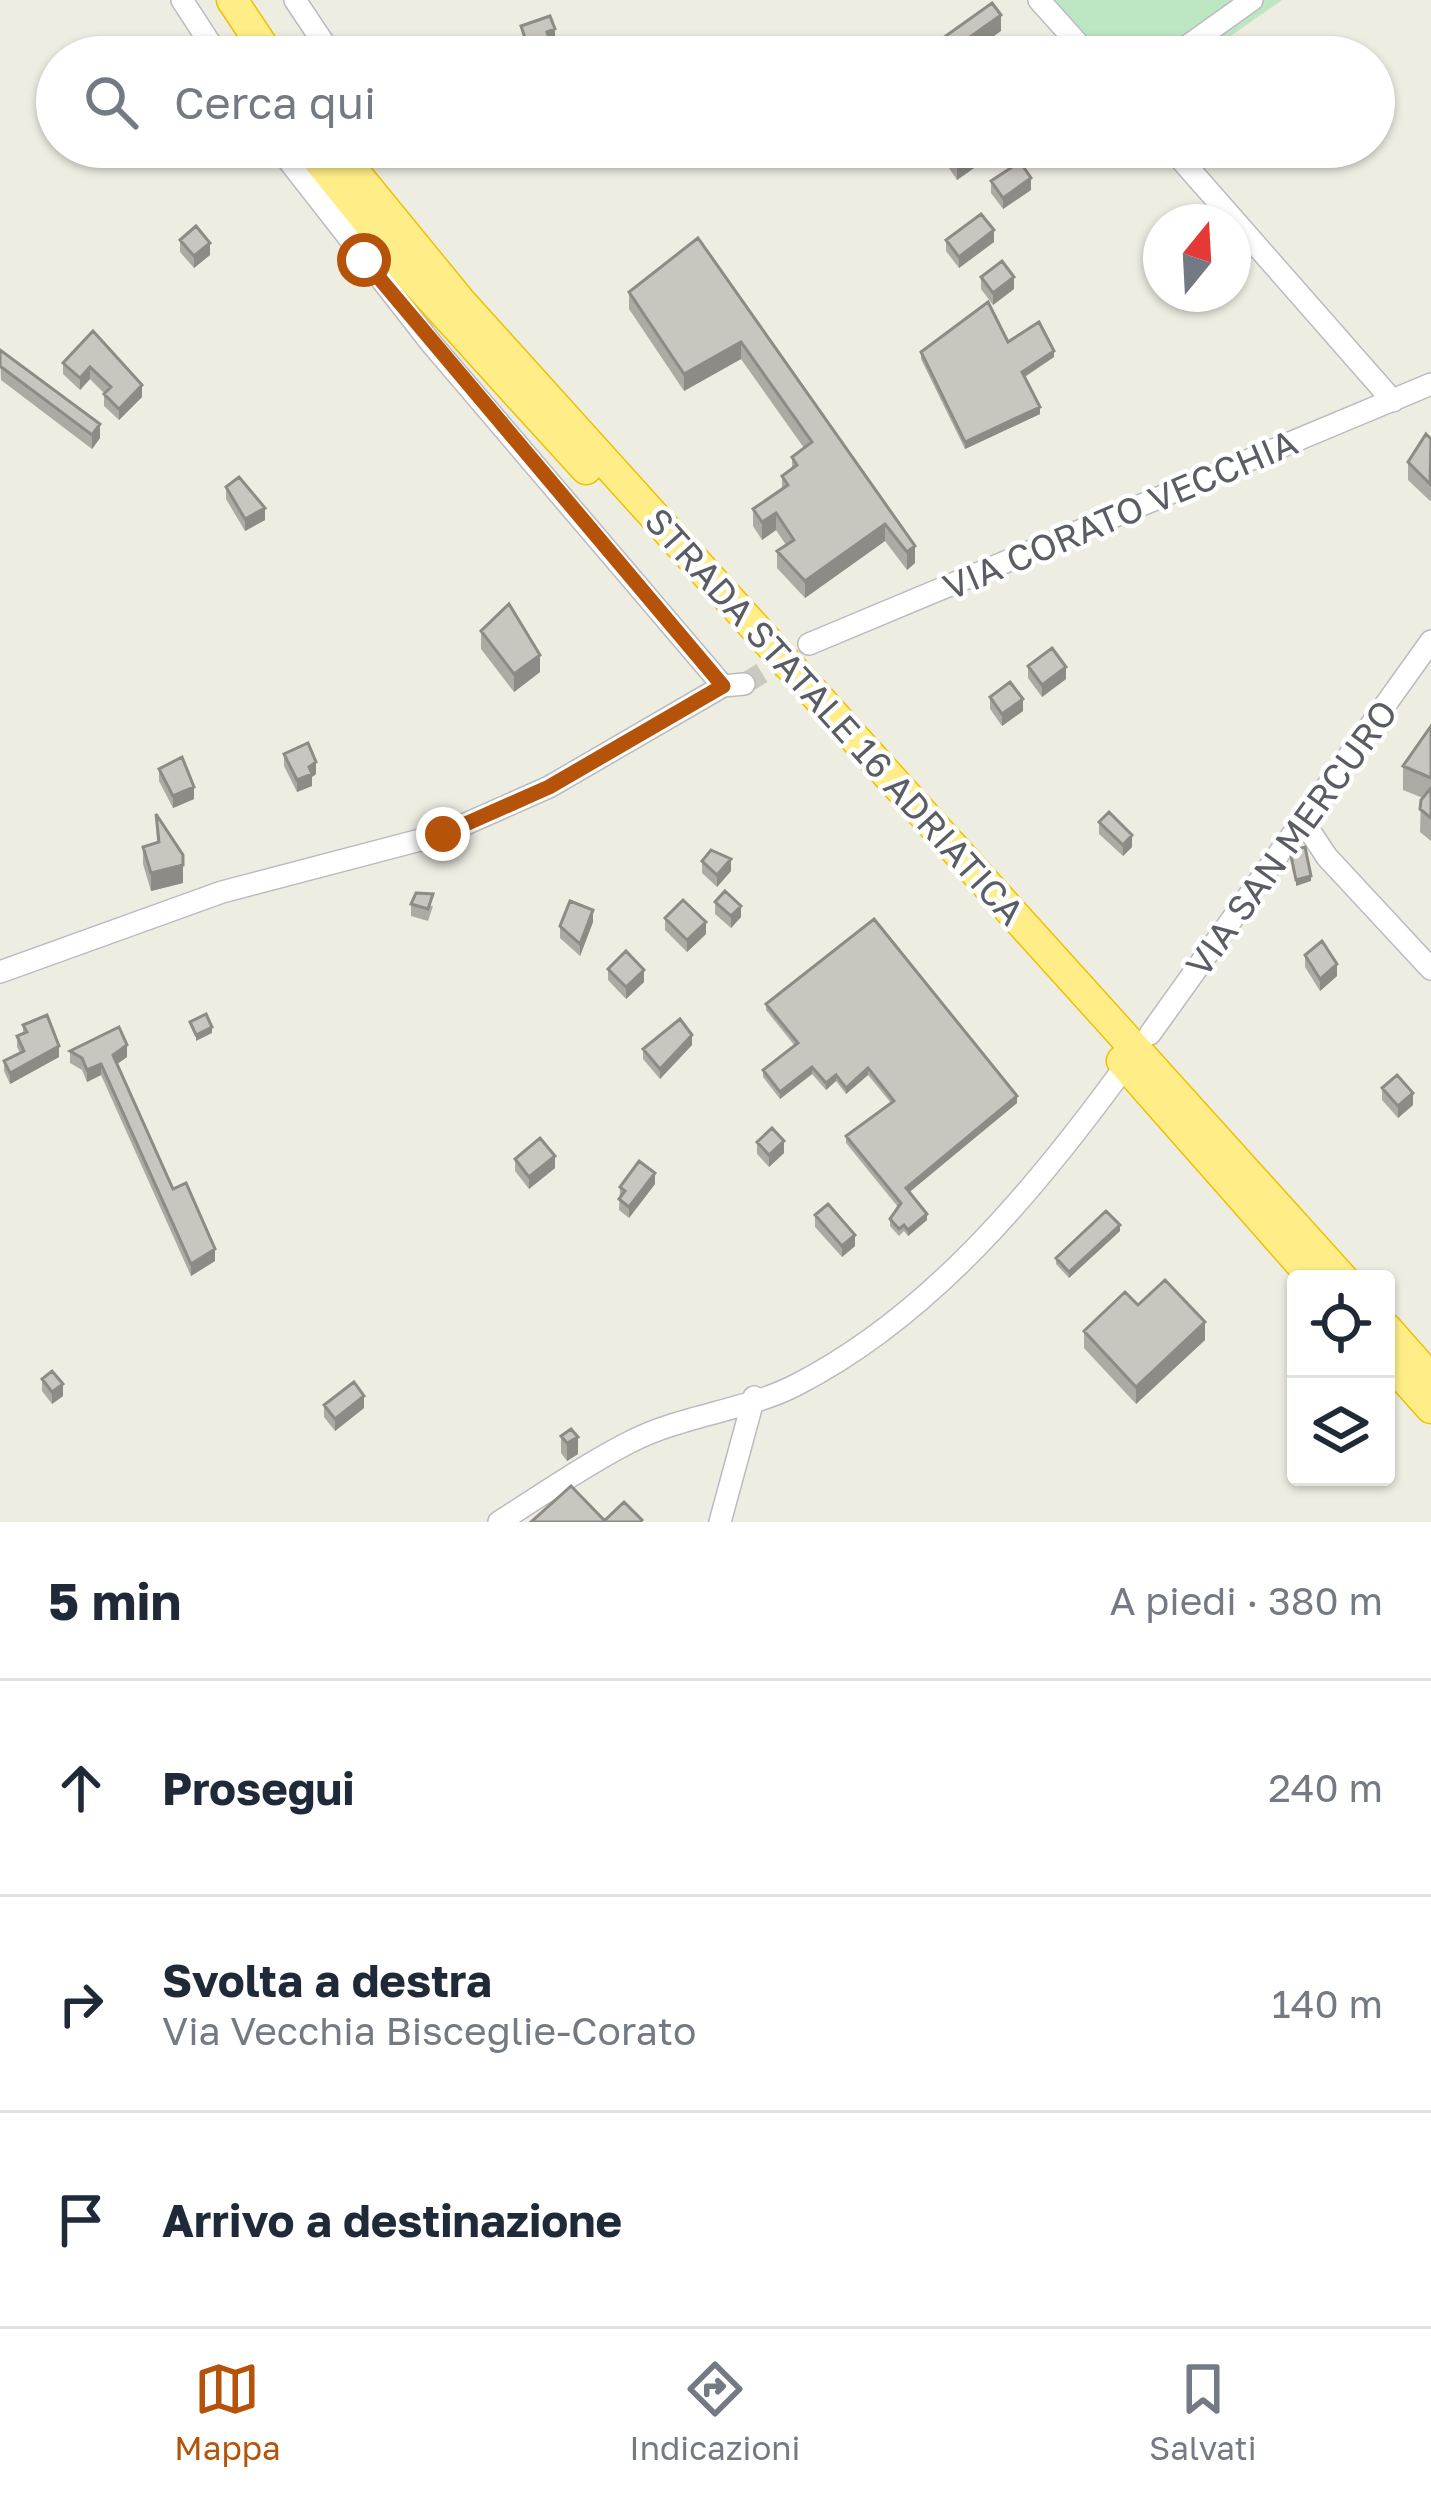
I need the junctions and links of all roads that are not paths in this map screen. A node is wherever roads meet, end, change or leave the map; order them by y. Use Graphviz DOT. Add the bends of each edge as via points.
graph roads {
  1 [pos="182,0"];
  2 [pos="210,0"];
  3 [pos="232,0"];
  4 [pos="295,0"];
  5 [pos="1039,0"];
  6 [pos="1252,0"];
  7 [pos="205,36"];
  8 [pos="233,36"];
  9 [pos="256,36"];
  10 [pos="319,36"];
  11 [pos="1071,36"];
  12 [pos="1201,36"];
  13 [pos="303,168"];
  14 [pos="308,168"];
  15 [pos="351,168"];
  16 [pos="1189,168"];
  17 [pos="1431,384"];
  18 [pos="1393,400"];
  19 [pos="1431,641"];
  20 [pos="809,644"];
  21 [pos="1303,821"];
  22 [pos="1431,969"];
  23 [pos="0,972"];
  24 [pos="1150,1034"];
  25 [pos="1118,1076"];
  26 [pos="1306,1270"];
  27 [pos="1335,1270"];
  28 [pos="1395,1338"];
  29 [pos="1395,1368"];
  30 [pos="1431,1379"];
  31 [pos="754,1397"];
  32 [pos="1431,1408"];
  33 [pos="499,1522"];
  34 [pos="720,1522"];
  1 -- 7 [label="street"];
  2 -- 8 [label="highway"];
  3 -- 9 [label="highway"];
  4 -- 10 [label="street"];
  5 -- 11 [label="street"];
  6 -- 12 [label="street"];
  13 -- 23 [label="street" via="430,343 734,685 549,787 443,834 221,892"];
  14 -- 26 [label="highway, STRADA STATALE 16 ADRIATICA" via="867,772"];
  15 -- 27 [label="highway, STRADA STATALE 16 ADRIATICA" via="460,301"];
  16 -- 18 [label="street"];
  17 -- 18 [label="street, VIA CORATO VECCHIA"];
  18 -- 20 [label="street, VIA CORATO VECCHIA"];
  19 -- 21 [label="street, VIA SAN MERCURO"];
  21 -- 22 [label="street"];
  21 -- 24 [label="street, VIA SAN MERCURO"];
  25 -- 31 [label="street" via="983,1241 883,1327 794,1386"];
  28 -- 30 [label="highway"];
  29 -- 32 [label="highway"];
  31 -- 33 [label="street" via="633,1440"];
  31 -- 34 [label="street"];
}
